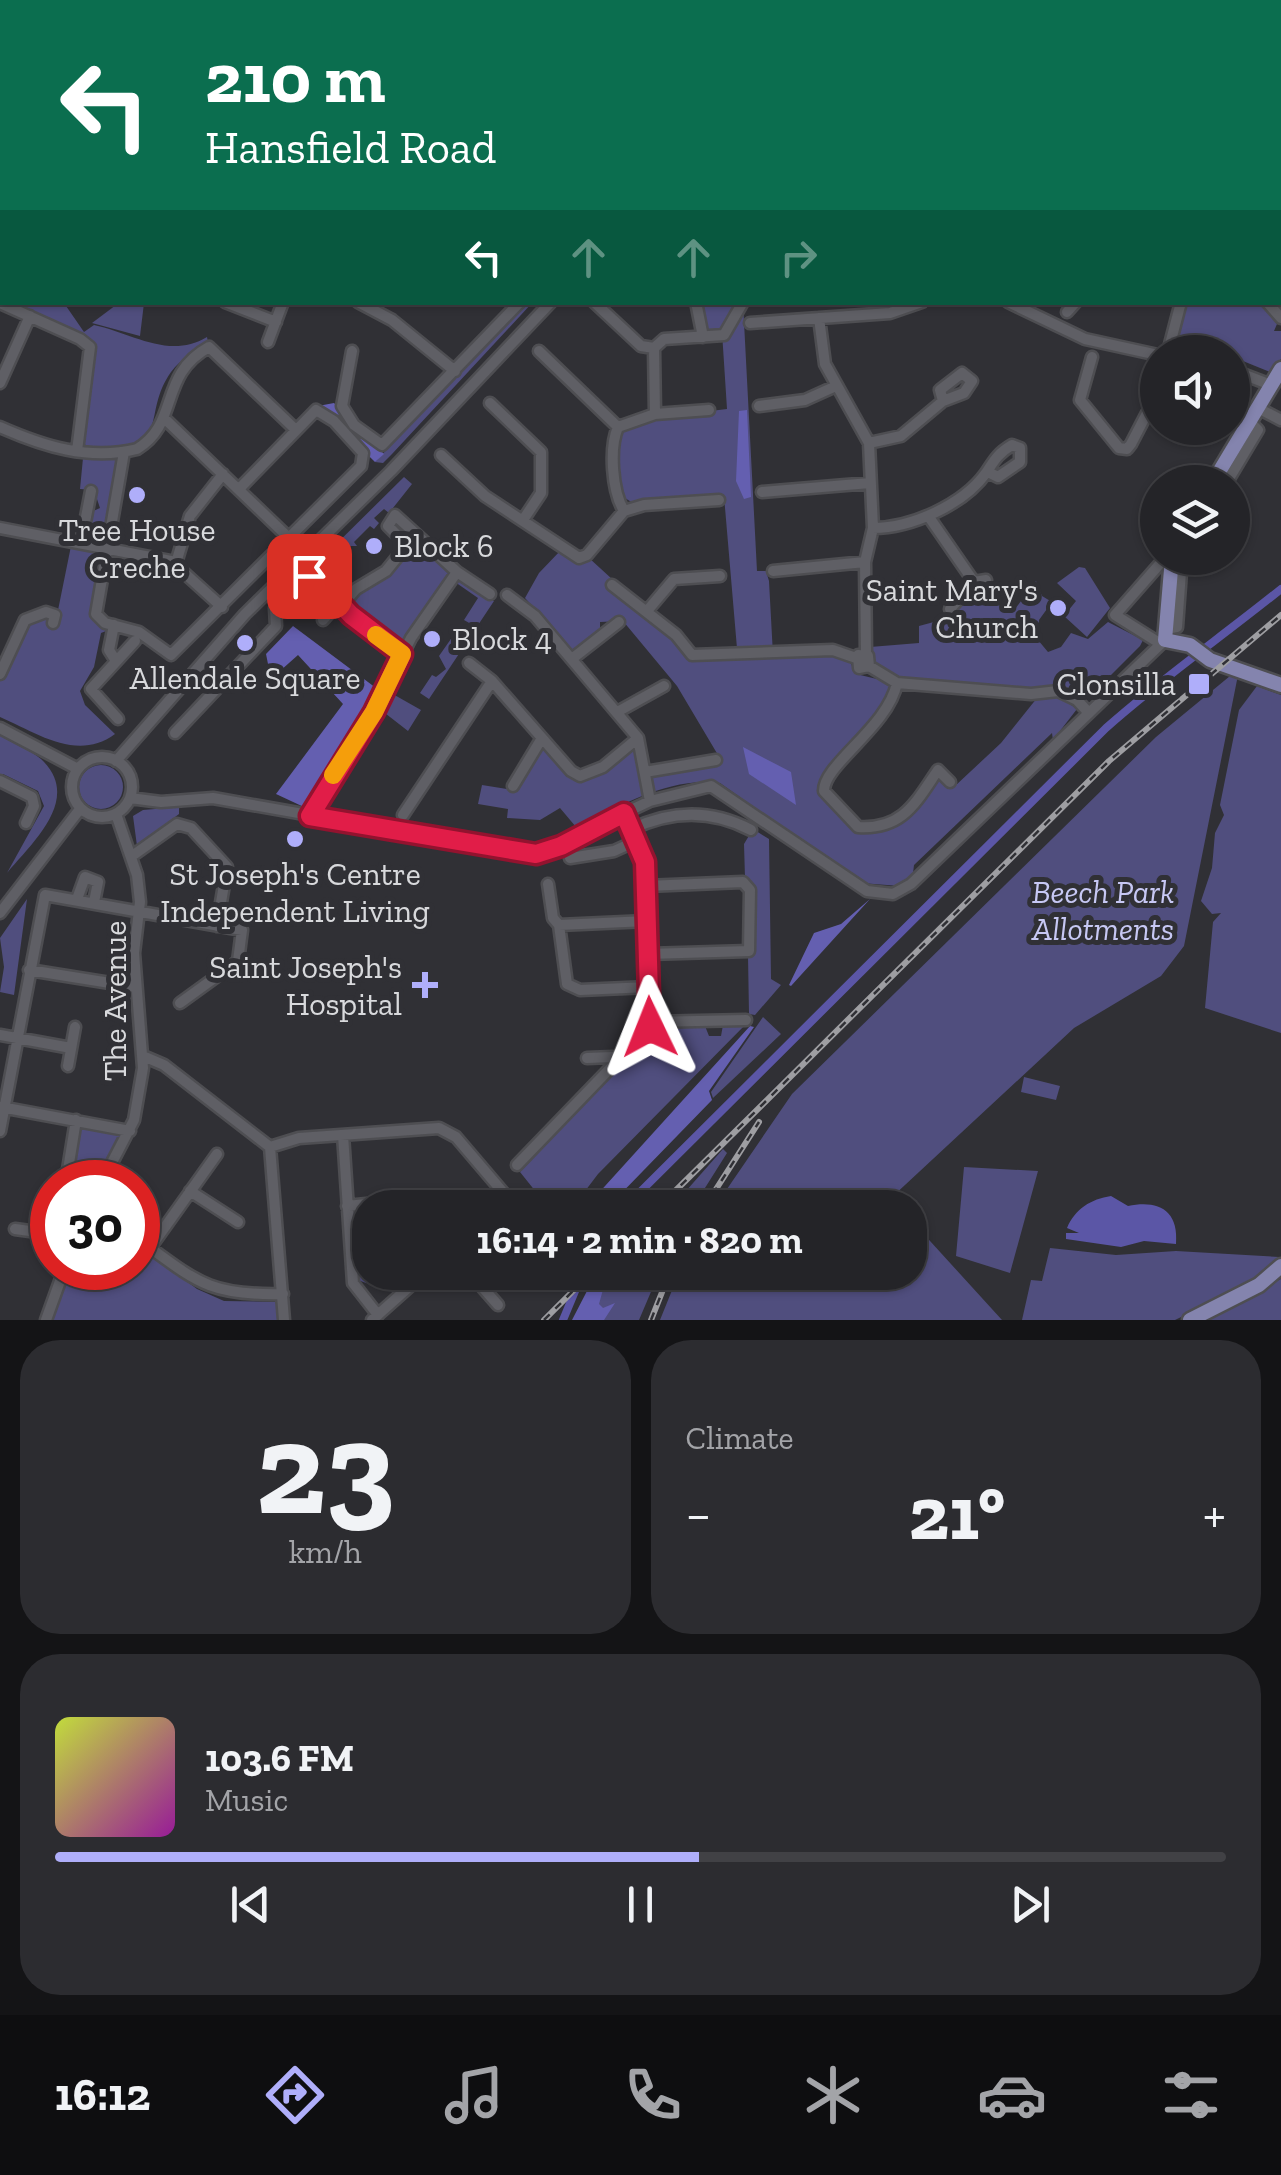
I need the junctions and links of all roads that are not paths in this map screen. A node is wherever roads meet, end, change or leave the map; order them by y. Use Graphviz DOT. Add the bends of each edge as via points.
graph roads {
  1 [pos="5,305"];
  2 [pos="233,305"];
  3 [pos="281,305"];
  4 [pos="364,305"];
  5 [pos="517,305"];
  6 [pos="548,305"];
  7 [pos="597,305"];
  8 [pos="697,305"];
  9 [pos="741,305"];
  10 [pos="914,305"];
  11 [pos="1014,305"];
  12 [pos="1073,305"];
  13 [pos="1179,305"];
  14 [pos="1066,312"];
  15 [pos="30,316"];
  16 [pos="820,318"];
  17 [pos="276,322"];
  18 [pos="750,323"];
  19 [pos="1172,335"];
  20 [pos="704,337"];
  21 [pos="268,342"];
  22 [pos="654,348"];
  23 [pos="352,350"];
  24 [pos="1140,350"];
  25 [pos="539,351"];
  26 [pos="1092,357"];
  27 [pos="1281,369"];
  28 [pos="455,371"];
  29 [pos="1250,377"];
  30 [pos="0,382"];
  31 [pos="1272,385"];
  32 [pos="836,386"];
  33 [pos="943,401"];
  34 [pos="490,403"];
  35 [pos="758,406"];
  36 [pos="1258,408"];
  37 [pos="710,410"];
  38 [pos="655,414"];
  39 [pos="165,418"];
  40 [pos="1281,420"];
  41 [pos="0,427"];
  42 [pos="618,427"];
  43 [pos="1140,427"];
  44 [pos="296,430"];
  45 [pos="869,442"];
  46 [pos="82,452"];
  47 [pos="124,452"];
  48 [pos="441,454"];
  49 [pos="1227,465"];
  50 [pos="988,472"];
  51 [pos="223,474"];
  52 [pos="870,483"];
  53 [pos="239,488"];
  54 [pos="92,491"];
  55 [pos="762,492"];
  56 [pos="720,500"];
  57 [pos="624,510"];
  58 [pos="929,517"];
  59 [pos="523,520"];
  60 [pos="0,528"];
  61 [pos="873,528"];
  62 [pos="416,534"];
  63 [pos="289,538"];
  64 [pos="405,542"];
  65 [pos="82,544"];
  66 [pos="109,548"];
  67 [pos="864,562"];
  68 [pos="176,563"];
  69 [pos="773,571"];
  70 [pos="457,572"];
  71 [pos="1153,575"];
  72 [pos="1171,575"];
  73 [pos="1178,575"];
  74 [pos="720,576"];
  75 [pos="612,585"];
  76 [pos="490,594"];
  77 [pos="508,595"];
  78 [pos="1174,596"];
  79 [pos="341,603"];
  80 [pos="222,607"];
  81 [pos="950,609"];
  82 [pos="647,612"];
  83 [pos="323,620"];
  84 [pos="619,622"];
  85 [pos="53,623"];
  86 [pos="114,625"];
  87 [pos="1164,637"];
  88 [pos="135,641"];
  89 [pos="402,654"];
  90 [pos="861,656"];
  91 [pos="573,658"];
  92 [pos="116,661"];
  93 [pos="469,664"];
  94 [pos="0,674"];
  95 [pos="492,681"];
  96 [pos="897,683"];
  97 [pos="1280,684"];
  98 [pos="664,686"];
  99 [pos="619,711"];
  100 [pos="1088,712"];
  101 [pos="118,719"];
  102 [pos="169,719"];
  103 [pos="0,728"];
  104 [pos="542,738"];
  105 [pos="638,738"];
  106 [pos="716,760"];
  107 [pos="116,761"];
  108 [pos="78,769"];
  109 [pos="645,772"];
  110 [pos="0,781"];
  111 [pos="950,782"];
  112 [pos="513,786"];
  113 [pos="130,798"];
  114 [pos="650,801"];
  115 [pos="80,808"];
  116 [pos="624,813"];
  117 [pos="116,814"];
  118 [pos="310,816"];
  119 [pos="403,816"];
  120 [pos="26,823"];
  121 [pos="632,829"];
  122 [pos="751,830"];
  123 [pos="636,841"];
  124 [pos="132,856"];
  125 [pos="575,856"];
  126 [pos="548,884"];
  127 [pos="646,886"];
  128 [pos="77,899"];
  129 [pos="94,902"];
  130 [pos="139,911"];
  131 [pos="0,912"];
  132 [pos="647,921"];
  133 [pos="217,926"];
  134 [pos="559,926"];
  135 [pos="648,954"];
  136 [pos="28,970"];
  137 [pos="134,988"];
  138 [pos="649,988"];
  139 [pos="180,1003"];
  140 [pos="746,1020"];
  141 [pos="650,1022"];
  142 [pos="718,1022"];
  143 [pos="75,1027"];
  144 [pos="0,1035"];
  145 [pos="720,1036"];
  146 [pos="16,1038"];
  147 [pos="71,1048"];
  148 [pos="143,1056"];
  149 [pos="587,1058"];
  150 [pos="620,1062"];
  151 [pos="68,1066"];
  152 [pos="2,1107"];
  153 [pos="76,1120"];
  154 [pos="130,1130"];
  155 [pos="0,1131"];
  156 [pos="343,1135"];
  157 [pos="270,1147"];
  158 [pos="216,1154"];
  159 [pos="70,1160"];
  160 [pos="114,1160"];
  161 [pos="516,1166"];
  162 [pos="495,1190"];
  163 [pos="190,1191"];
  164 [pos="352,1205"];
  165 [pos="346,1206"];
  166 [pos="238,1222"];
  167 [pos="15,1229"];
  168 [pos="30,1231"];
  169 [pos="160,1234"];
  170 [pos="160,1254"];
  171 [pos="1281,1266"];
  172 [pos="57,1290"];
  173 [pos="406,1290"];
  174 [pos="485,1290"];
  175 [pos="283,1294"];
  176 [pos="498,1305"];
  177 [pos="375,1318"];
  178 [pos="46,1320"];
  179 [pos="284,1320"];
  180 [pos="1190,1320"];
  1 -- 15 [label="street"];
  2 -- 17 [label="street"];
  3 -- 17 [label="street"];
  4 -- 28 [label="street"];
  5 -- 28 [label="street"];
  6 -- 107 [label="street" via="245,614"];
  7 -- 22 [label="street" via="640,346"];
  8 -- 20 [label="street"];
  9 -- 20 [label="street" via="731,329"];
  10 -- 16 [label="street" via="890,314"];
  11 -- 24 [label="street" via="1086,340"];
  12 -- 14 [label="street"];
  13 -- 19 [label="street"];
  15 -- 30 [label="street"];
  15 -- 46 [label="street" via="87,343 92,356 84,384"];
  16 -- 18 [label="street"];
  16 -- 32 [label="street" via="825,364"];
  17 -- 21 [label="street"];
  20 -- 22 [label="street" via="664,339"];
  22 -- 38 [label="street"];
  23 -- 28 [label="street" via="342,406 379,446"];
  25 -- 42 [label="street"];
  26 -- 43 [label="street" via="1080,400 1119,448 1128,449"];
  27 -- 31 [label="main road"];
  29 -- 31 [label="street"];
  31 -- 36 [label="main road"];
  32 -- 35 [label="street" via="805,400"];
  32 -- 45 [label="street"];
  33 -- 45 [label="street" via="901,436"];
  34 -- 59 [label="street" via="541,452 541,492"];
  36 -- 40 [label="street"];
  36 -- 49 [label="main road"];
  37 -- 38 [label="street"];
  38 -- 42 [label="street"];
  39 -- 44 [label="street" via="176,377 209,347"];
  39 -- 47 [label="street" via="147,443"];
  39 -- 51 [label="street"];
  41 -- 46 [label="street" via="37,444"];
  42 -- 57 [label="street" via="616,496"];
  44 -- 53 [label="street"];
  44 -- 63 [label="street" via="316,410 334,420 364,462"];
  45 -- 52 [label="street"];
  46 -- 47 [label="street"];
  47 -- 66 [label="street"];
  48 -- 59 [label="street" via="485,496"];
  50 -- 58 [label="street"];
  51 -- 53 [label="street"];
  51 -- 68 [label="street" via="190,516"];
  52 -- 55 [label="street"];
  52 -- 61 [label="street"];
  53 -- 63 [label="street"];
  54 -- 65 [label="street"];
  56 -- 57 [label="street"];
  57 -- 59 [label="street" via="587,555 574,555"];
  58 -- 61 [label="street"];
  58 -- 81 [label="street" via="980,581"];
  60 -- 65 [label="street"];
  61 -- 67 [label="street"];
  62 -- 64 [label="street"];
  62 -- 64 [label="street" via="395,515 388,526"];
  62 -- 70 [label="street"];
  63 -- 80 [label="street"];
  64 -- 79 [label="street" via="386,571"];
  65 -- 66 [label="street"];
  66 -- 68 [label="street"];
  66 -- 86 [label="street" via="96,614"];
  67 -- 69 [label="street"];
  67 -- 90 [label="street"];
  68 -- 80 [label="street"];
  70 -- 76 [label="street"];
  70 -- 89 [label="street"];
  71 -- 87 [label="street" via="1115,616"];
  72 -- 78 [label="main road"];
  73 -- 78 [label="street"];
  74 -- 82 [label="street" via="674,579"];
  75 -- 82 [label="street"];
  77 -- 91 [label="street"];
  78 -- 87 [label="main road"];
  79 -- 83 [label="street"];
  79 -- 89 [label="street"];
  79 -- 102 [label="street" via="309,576 275,608 276,626 177,731"];
  80 -- 86 [label="street" via="176,654"];
  82 -- 90 [label="street" via="692,656 833,650"];
  84 -- 91 [label="street"];
  85 -- 94 [label="street" via="46,612 25,620"];
  86 -- 92 [label="street" via="109,650"];
  87 -- 97 [label="main road"];
  87 -- 100 [label="street"];
  88 -- 92 [label="street"];
  89 -- 118 [label="street"];
  90 -- 96 [label="street" via="859,668 868,666"];
  91 -- 99 [label="street"];
  92 -- 101 [label="street" via="91,689"];
  93 -- 95 [label="street"];
  95 -- 104 [label="street"];
  95 -- 119 [label="street"];
  96 -- 100 [label="street" via="1058,691"];
  96 -- 111 [label="street" via="887,713 828,775 824,791 858,828 870,828 907,815 938,770"];
  98 -- 99 [label="street"];
  99 -- 105 [label="street"];
  100 -- 114 [label="street" via="893,894 867,891 711,786"];
  103 -- 108 [label="street"];
  104 -- 105 [label="street" via="580,776"];
  104 -- 112 [label="street"];
  105 -- 109 [label="street"];
  106 -- 109 [label="street"];
  107 -- 108 [label="street" via="94,758"];
  107 -- 113 [label="street" via="131,780"];
  108 -- 115 [label="street" via="72,792"];
  109 -- 114 [label="street"];
  110 -- 120 [label="street" via="32,797"];
  113 -- 117 [label="street"];
  113 -- 118 [label="street" via="212,798"];
  114 -- 116 [label="street"];
  115 -- 117 [label="street" via="95,817"];
  115 -- 131 [label="street"];
  116 -- 118 [label="street" via="536,854"];
  116 -- 121 [label="street"];
  117 -- 124 [label="street, The Avenue"];
  121 -- 122 [label="street" via="674,814 731,815"];
  121 -- 123 [label="street"];
  123 -- 125 [label="street"];
  123 -- 127 [label="street"];
  124 -- 130 [label="street, The Avenue"];
  124 -- 133 [label="street" via="186,824 227,867"];
  126 -- 134 [label="street"];
  127 -- 132 [label="street"];
  127 -- 135 [label="street" via="743,882 750,890 749,951"];
  128 -- 129 [label="street"];
  128 -- 129 [label="street" via="82,878 96,879"];
  128 -- 136 [label="street" via="45,895"];
  129 -- 130 [label="street"];
  130 -- 133 [label="street"];
  130 -- 137 [label="street, The Avenue"];
  132 -- 134 [label="street"];
  132 -- 135 [label="street"];
  133 -- 139 [label="street" via="244,932 240,957"];
  134 -- 138 [label="street" via="570,987"];
  135 -- 138 [label="street"];
  136 -- 137 [label="street"];
  136 -- 146 [label="street"];
  137 -- 148 [label="street, The Avenue"];
  138 -- 141 [label="street"];
  140 -- 142 [label="street"];
  141 -- 142 [label="street"];
  141 -- 150 [label="street"];
  142 -- 145 [label="street"];
  143 -- 147 [label="street"];
  144 -- 146 [label="street"];
  146 -- 147 [label="street"];
  146 -- 152 [label="street"];
  147 -- 151 [label="street"];
  148 -- 154 [label="street, The Avenue"];
  148 -- 157 [label="street"];
  149 -- 150 [label="street"];
  150 -- 161 [label="street"];
  152 -- 153 [label="street"];
  152 -- 155 [label="street"];
  153 -- 154 [label="street"];
  153 -- 159 [label="street"];
  154 -- 160 [label="street, The Avenue"];
  156 -- 157 [label="street"];
  156 -- 162 [label="street" via="440,1128"];
  156 -- 165 [label="street"];
  157 -- 175 [label="street"];
  158 -- 163 [label="street"];
  163 -- 166 [label="street"];
  163 -- 169 [label="street"];
  164 -- 165 [label="street"];
  165 -- 177 [label="street" via="352,1283"];
  167 -- 168 [label="street"];
  170 -- 175 [label="street" via="216,1290"];
  171 -- 180 [label="main road"];
  172 -- 178 [label="street"];
  173 -- 177 [label="street"];
  174 -- 176 [label="street"];
  175 -- 179 [label="street"];
}
